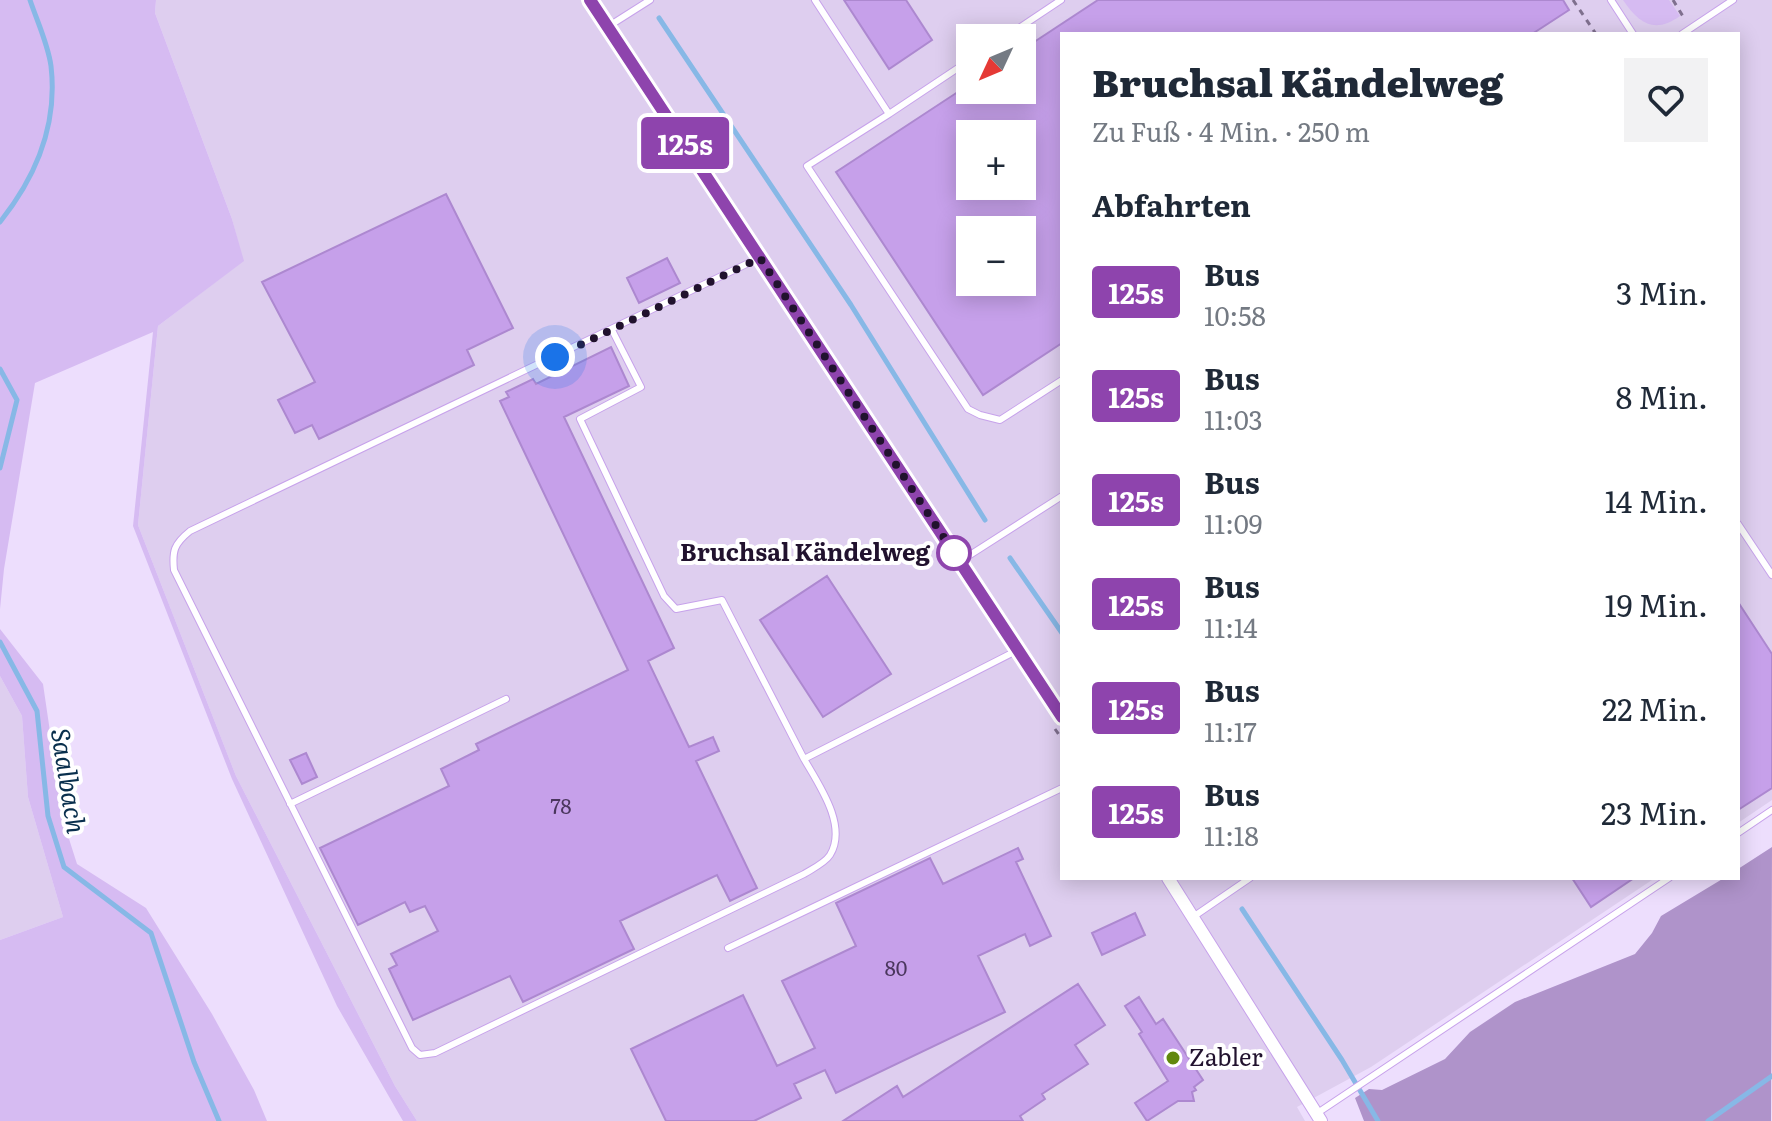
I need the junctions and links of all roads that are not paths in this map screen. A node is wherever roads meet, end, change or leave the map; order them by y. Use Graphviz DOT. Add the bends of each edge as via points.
graph roads {
  1 [pos="590,0"];
  2 [pos="650,0"];
  3 [pos="815,0"];
  4 [pos="1061,0"];
  5 [pos="1611,0"];
  6 [pos="1733,0"];
  7 [pos="1025,24"];
  8 [pos="608,27"];
  9 [pos="1632,32"];
  10 [pos="1685,32"];
  11 [pos="956,69"];
  12 [pos="889,114"];
  13 [pos="760,258"];
  14 [pos="612,330"];
  15 [pos="1060,381"];
  16 [pos="1060,497"];
  17 [pos="1740,527"];
  18 [pos="965,558"];
  19 [pos="1772,575"];
  20 [pos="1018,650"];
  21 [pos="506,699"];
  22 [pos="1060,714"];
  23 [pos="804,759"];
  24 [pos="1060,789"];
  25 [pos="290,804"];
  26 [pos="1772,810"];
  27 [pos="1740,832"];
  28 [pos="1169,880"];
  29 [pos="1247,880"];
  30 [pos="1666,880"];
  31 [pos="1193,917"];
  32 [pos="728,948"];
  33 [pos="1319,1117"];
  1 -- 8 [label="street"];
  2 -- 8 [label="lane"];
  3 -- 12 [label="lane"];
  4 -- 7 [label="lane"];
  5 -- 9 [label="lane"];
  6 -- 10 [label="lane"];
  8 -- 13 [label="street"];
  11 -- 12 [label="lane"];
  12 -- 15 [label="lane" via="807,166 968,409 1000,420"];
  13 -- 14 [label="lane"];
  13 -- 18 [label="street"];
  14 -- 23 [label="lane" via="641,387 580,419 664,596 676,609 722,600"];
  14 -- 25 [label="lane" via="190,531 177,542 174,570"];
  16 -- 18 [label="lane"];
  17 -- 19 [label="lane"];
  18 -- 20 [label="street"];
  20 -- 22 [label="street"];
  20 -- 23 [label="lane"];
  21 -- 25 [label="lane"];
  23 -- 25 [label="lane" via="826,797 837,838 828,858 435,1053 420,1055"];
  24 -- 32 [label="lane"];
  26 -- 27 [label="lane"];
  28 -- 31 [label="street"];
  29 -- 31 [label="lane"];
  30 -- 33 [label="lane"];
  31 -- 33 [label="street"];
}
